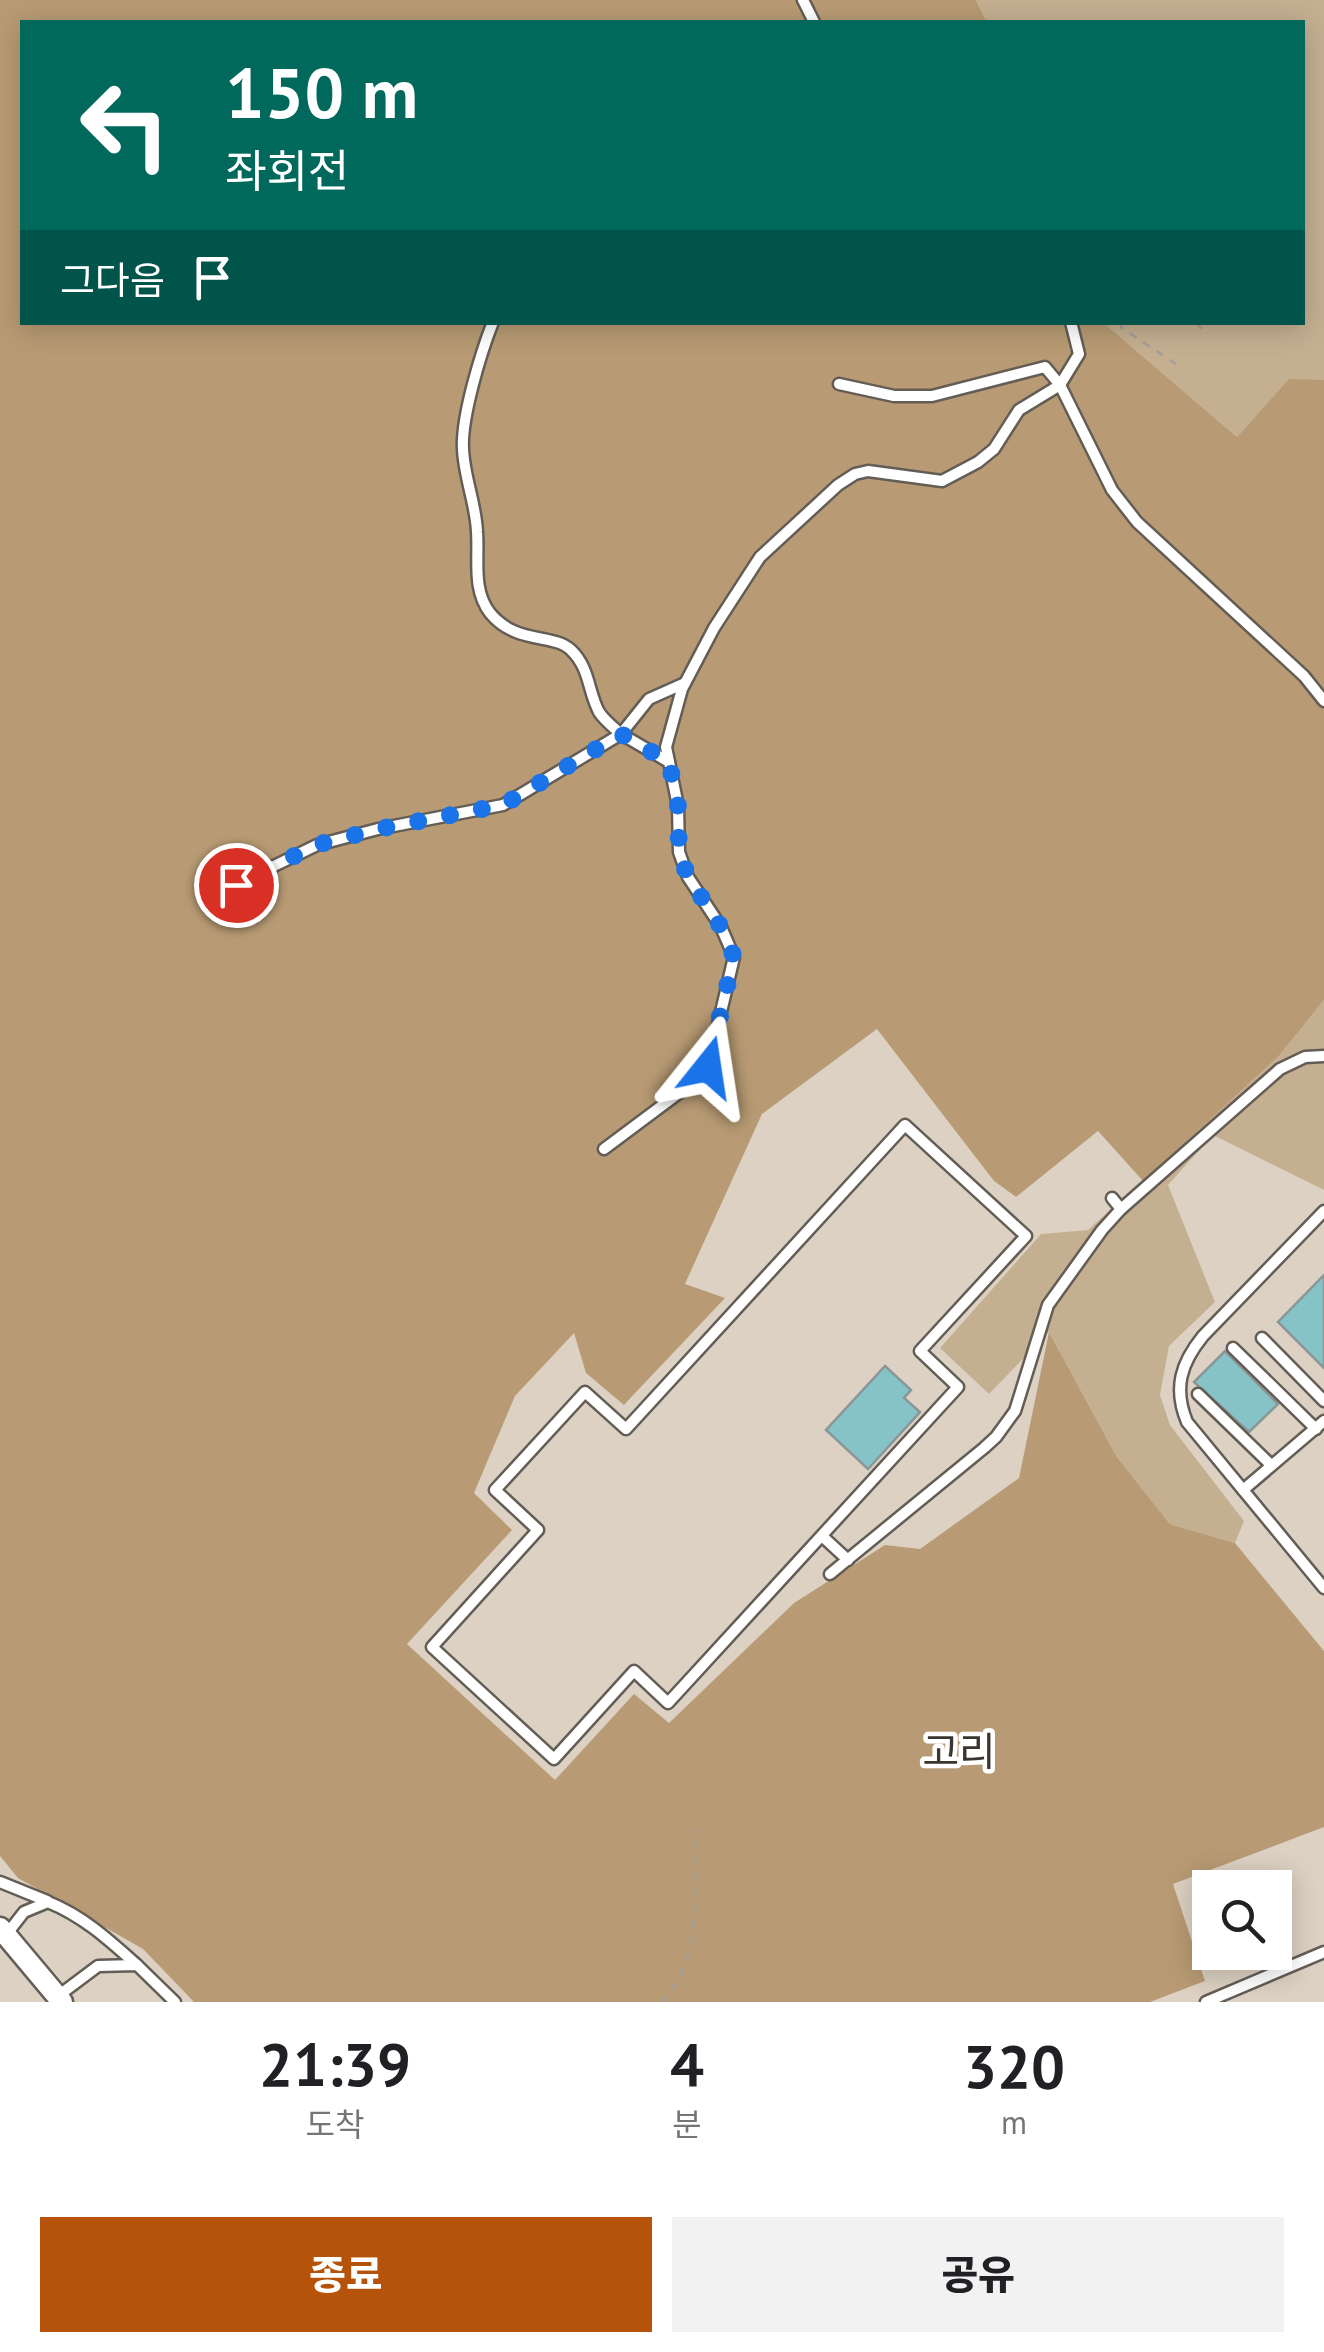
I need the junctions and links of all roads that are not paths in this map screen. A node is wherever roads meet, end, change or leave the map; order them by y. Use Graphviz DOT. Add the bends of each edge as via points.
graph roads {
  1 [pos="491,325"];
  2 [pos="1072,325"];
  3 [pos="839,384"];
  4 [pos="1060,385"];
  5 [pos="686,682"];
  6 [pos="1324,701"];
  7 [pos="618,731"];
  8 [pos="669,762"];
  9 [pos="236,885"];
  10 [pos="1324,1056"];
  11 [pos="604,1149"];
  12 [pos="1112,1198"];
  13 [pos="1121,1210"];
  14 [pos="1324,1211"];
  15 [pos="1262,1338"];
  16 [pos="1233,1348"];
  17 [pos="1198,1394"];
  18 [pos="1324,1401"];
  19 [pos="1320,1425"];
  20 [pos="1270,1464"];
  21 [pos="1244,1490"];
  22 [pos="822,1536"];
  23 [pos="848,1560"];
  24 [pos="830,1574"];
  25 [pos="1324,1588"];
  26 [pos="0,1882"];
  27 [pos="48,1902"];
  28 [pos="3,1932"];
  29 [pos="1324,1952"];
  30 [pos="137,1965"];
  31 [pos="60,1999"];
  32 [pos="176,2002"];
  33 [pos="1206,2002"];
  1 -- 7 [label="lane" via="462,443 477,526 480,596 507,629 573,651 599,712"];
  2 -- 4 [label="lane" via="1078,354"];
  3 -- 4 [label="lane" via="932,396 1045,367"];
  4 -- 5 [label="lane" via="1019,410 978,462 942,480 868,471 838,485 760,557"];
  4 -- 6 [label="lane" via="1112,490 1137,522"];
  5 -- 7 [label="lane" via="649,699"];
  5 -- 8 [label="lane" via="666,747"];
  7 -- 8 [label="lane"];
  7 -- 9 [label="lane" via="503,805 316,845"];
  8 -- 11 [label="lane" via="679,852 730,944 734,966 708,1067"];
  10 -- 13 [label="lane" via="1280,1070"];
  12 -- 13 [label="lane"];
  13 -- 23 [label="lane" via="1048,1306 1006,1426"];
  14 -- 21 [label="lane" via="1203,1336 1181,1370 1186,1422"];
  15 -- 18 [label="lane"];
  16 -- 19 [label="lane"];
  17 -- 20 [label="lane"];
  19 -- 20 [label="lane"];
  20 -- 21 [label="lane"];
  21 -- 25 [label="lane"];
  22 -- 22 [label="lane" via="668,1703 634,1672 554,1759 432,1646 538,1530 495,1490 585,1392 626,1429 905,1125 1026,1236 920,1352 958,1387"];
  22 -- 23 [label="lane"];
  23 -- 24 [label="lane"];
  26 -- 27 [label="lane"];
  27 -- 28 [label="lane"];
  27 -- 30 [label="lane" via="99,1931"];
  28 -- 31 [label="street"];
  29 -- 33 [label="lane"];
  30 -- 31 [label="lane" via="98,1966"];
  30 -- 32 [label="lane"];
}
